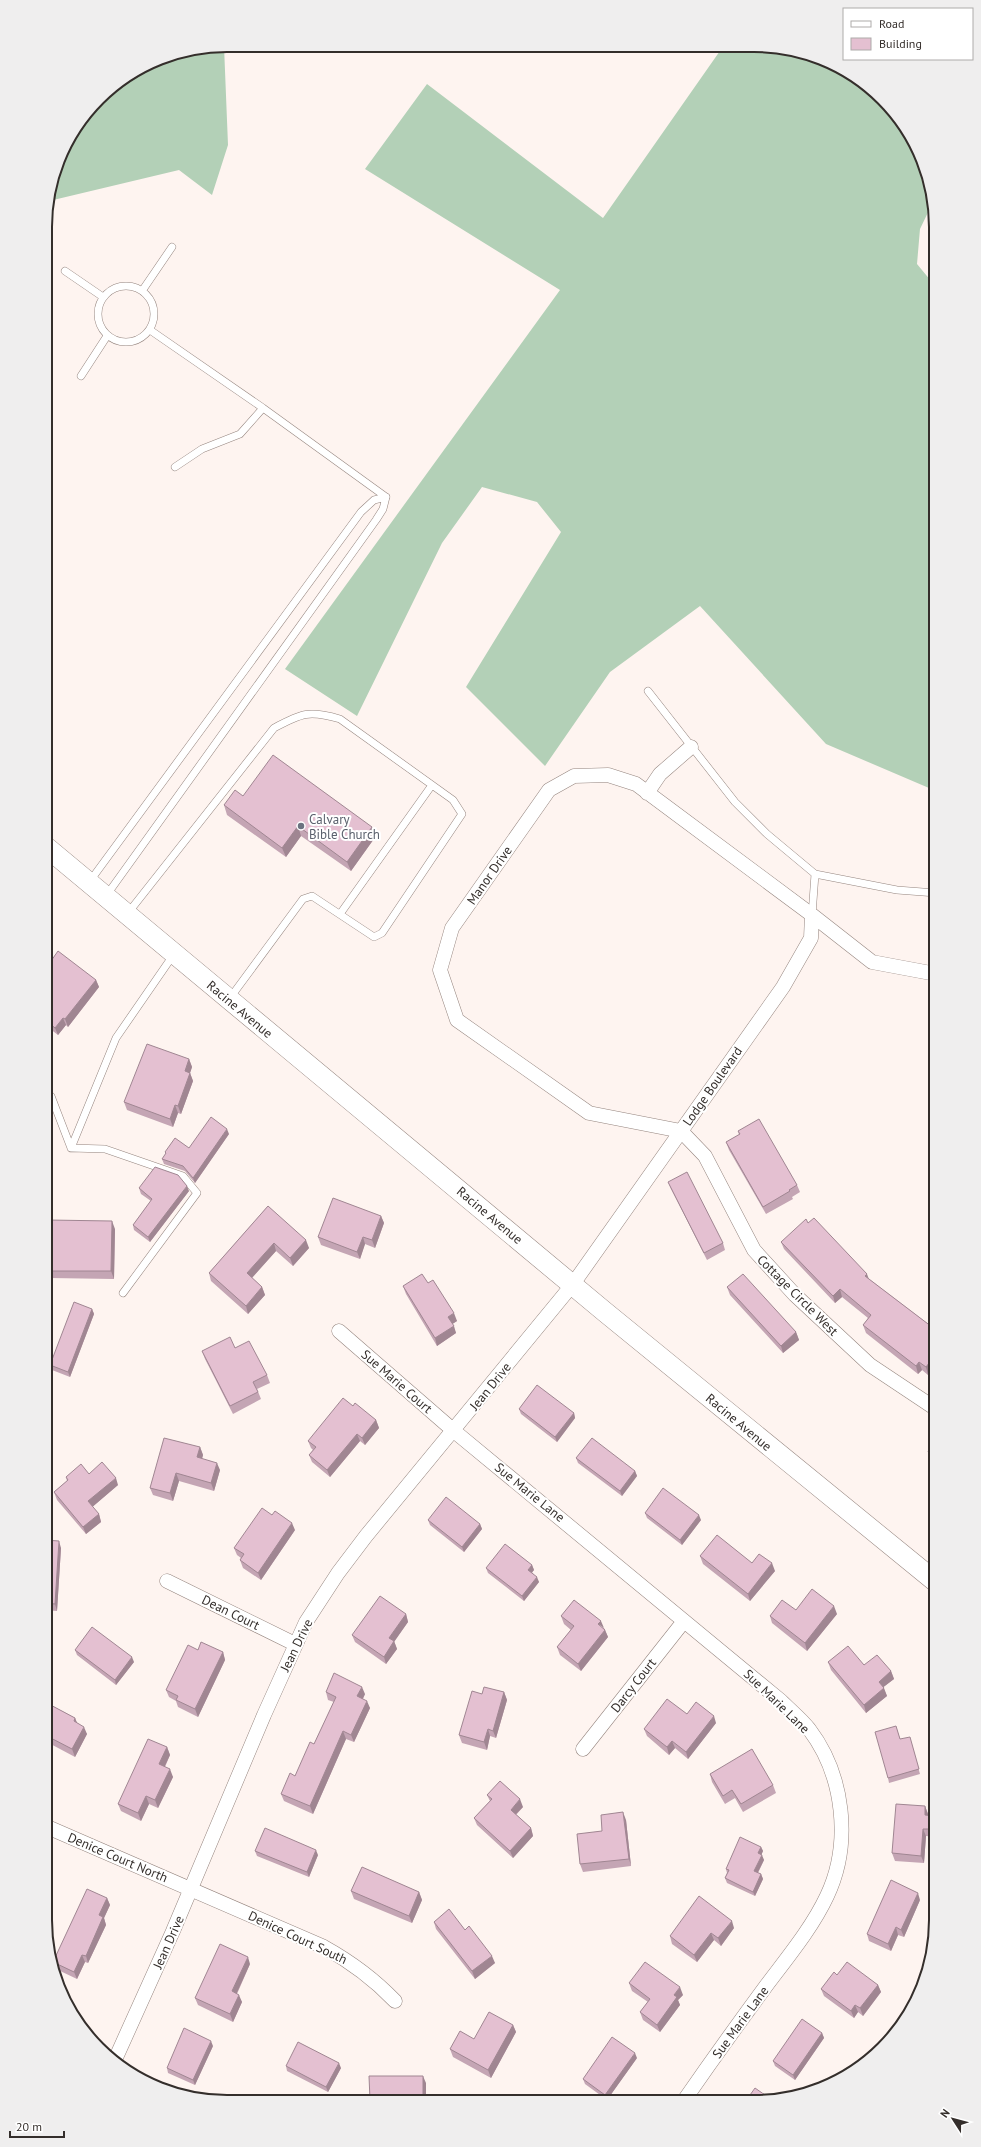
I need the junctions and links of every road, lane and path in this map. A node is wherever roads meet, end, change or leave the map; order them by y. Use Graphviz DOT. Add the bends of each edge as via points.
graph roads {
  1 [pos="172,247"];
  2 [pos="65,271"];
  3 [pos="142,291"];
  4 [pos="103,297"];
  5 [pos="150,330"];
  6 [pos="107,336"];
  7 [pos="81,376"];
  8 [pos="263,408"];
  9 [pos="175,467"];
  10 [pos="386,497"];
  11 [pos="648,692"];
  12 [pos="691,747"];
  13 [pos="432,785"];
  14 [pos="648,793"];
  15 [pos="52,852"];
  16 [pos="815,874"];
  17 [pos="89,882"];
  18 [pos="929,892"];
  19 [pos="106,896"];
  20 [pos="127,914"];
  21 [pos="340,914"];
  22 [pos="812,915"];
  23 [pos="174,954"];
  24 [pos="929,973"];
  25 [pos="229,1000"];
  26 [pos="52,1096"];
  27 [pos="680,1131"];
  28 [pos="72,1148"];
  29 [pos="573,1284"];
  30 [pos="123,1293"];
  31 [pos="339,1331"];
  32 [pos="929,1405"];
  33 [pos="454,1430"];
  34 [pos="929,1576"];
  35 [pos="167,1581"];
  36 [pos="684,1621"];
  37 [pos="296,1644"];
  38 [pos="583,1749"];
  39 [pos="52,1829"];
  40 [pos="191,1888"];
  41 [pos="395,2001"];
  42 [pos="117,2055"];
  43 [pos="688,2095"];
  1 -- 3 [label="lane"];
  2 -- 4 [label="lane"];
  3 -- 4 [label="lane" via="129,286 119,286"];
  3 -- 5 [label="lane" via="152,302 155,311"];
  4 -- 6 [label="lane" via="98,315 99,324"];
  5 -- 6 [label="lane" via="144,337 127,343 118,342"];
  5 -- 8 [label="lane"];
  6 -- 7 [label="lane"];
  8 -- 9 [label="lane" via="240,434 202,449"];
  8 -- 10 [label="lane"];
  10 -- 17 [label="lane" via="374,500 360,512"];
  10 -- 19 [label="lane" via="383,509 376,520"];
  11 -- 12 [label="lane"];
  12 -- 14 [label="street" via="660,774"];
  12 -- 16 [label="lane" via="734,802"];
  13 -- 20 [label="lane" via="340,719 320,713 300,715 274,728"];
  13 -- 21 [label="lane"];
  13 -- 21 [label="lane" via="453,800 462,814 382,933 374,937"];
  14 -- 22 [label="street, Manor Drive"];
  14 -- 27 [label="street, Manor Drive" via="636,784 608,775 574,776 549,790 452,928 440,970 457,1020 589,1113"];
  15 -- 17 [label="main road, Racine Avenue"];
  16 -- 18 [label="lane" via="897,890"];
  16 -- 22 [label="lane, Lodge Boulevard"];
  17 -- 19 [label="main road, Racine Avenue"];
  19 -- 20 [label="main road, Racine Avenue"];
  20 -- 23 [label="main road, Racine Avenue"];
  21 -- 25 [label="lane" via="312,896 303,899"];
  22 -- 24 [label="street, Manor Drive" via="872,962"];
  22 -- 27 [label="street, Lodge Boulevard" via="811,938 783,987"];
  23 -- 25 [label="main road, Racine Avenue"];
  23 -- 28 [label="lane" via="116,1038"];
  25 -- 29 [label="main road, Racine Avenue"];
  26 -- 28 [label="lane"];
  27 -- 29 [label="street, Lodge Boulevard"];
  27 -- 32 [label="street, Cottage Circle West" via="705,1156 754,1250 795,1295 870,1365"];
  28 -- 30 [label="lane" via="104,1149 183,1176 197,1193"];
  29 -- 33 [label="street, Jean Drive"];
  29 -- 34 [label="main road, Racine Avenue"];
  31 -- 33 [label="street, Sue Marie Court"];
  33 -- 36 [label="street, Sue Marie Lane"];
  33 -- 37 [label="street, Jean Drive" via="338,1573 306,1622"];
  35 -- 37 [label="street, Dean Court"];
  36 -- 38 [label="street, Darcy Court"];
  36 -- 43 [label="street, Sue Marie Lane" via="781,1701 809,1729 830,1764 842,1827 840,1858 824,1902"];
  37 -- 40 [label="street, Jean Drive"];
  39 -- 40 [label="street, Denice Court North"];
  40 -- 41 [label="street, Denice Court South" via="324,1947 351,1962 376,1981"];
  40 -- 42 [label="street, Jean Drive"];
}
